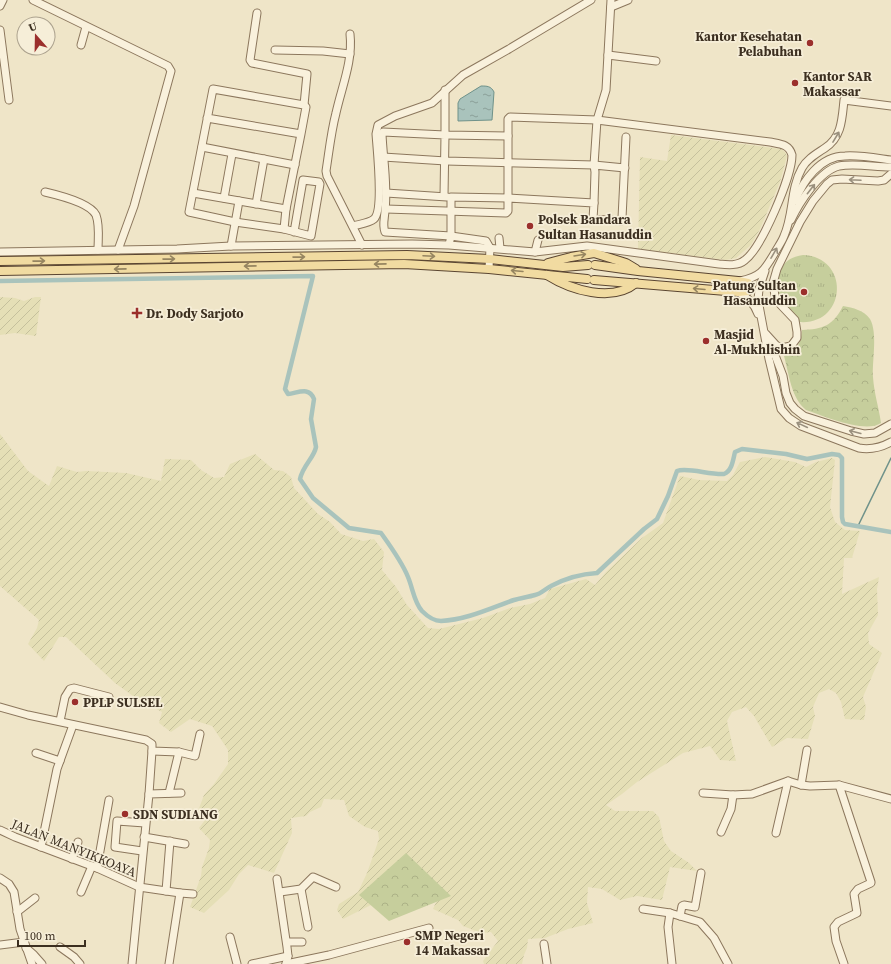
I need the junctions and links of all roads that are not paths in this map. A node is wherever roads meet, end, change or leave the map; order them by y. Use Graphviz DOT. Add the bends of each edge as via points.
graph roads {
  1 [pos="4,0"];
  2 [pos="33,0"];
  3 [pos="591,0"];
  4 [pos="628,0"];
  5 [pos="611,4"];
  6 [pos="0,6"];
  7 [pos="257,13"];
  8 [pos="86,26"];
  9 [pos="0,30"];
  10 [pos="350,34"];
  11 [pos="81,45"];
  12 [pos="275,50"];
  13 [pos="350,54"];
  14 [pos="608,55"];
  15 [pos="656,61"];
  16 [pos="446,90"];
  17 [pos="9,100"];
  18 [pos="304,105"];
  19 [pos="891,106"];
  20 [pos="207,118"];
  21 [pos="597,120"];
  22 [pos="301,134"];
  23 [pos="446,135"];
  24 [pos="508,136"];
  25 [pos="626,138"];
  26 [pos="202,147"];
  27 [pos="232,154"];
  28 [pos="383,157"];
  29 [pos="264,159"];
  30 [pos="891,160"];
  31 [pos="446,161"];
  32 [pos="508,162"];
  33 [pos="295,165"];
  34 [pos="594,165"];
  35 [pos="891,167"];
  36 [pos="624,168"];
  37 [pos="891,174"];
  38 [pos="45,192"];
  39 [pos="193,193"];
  40 [pos="386,193"];
  41 [pos="448,197"];
  42 [pos="224,198"];
  43 [pos="508,198"];
  44 [pos="239,201"];
  45 [pos="594,203"];
  46 [pos="256,204"];
  47 [pos="286,209"];
  48 [pos="386,209"];
  49 [pos="451,212"];
  50 [pos="790,215"];
  51 [pos="235,222"];
  52 [pos="353,226"];
  53 [pos="284,229"];
  54 [pos="294,232"];
  55 [pos="785,235"];
  56 [pos="451,236"];
  57 [pos="499,238"];
  58 [pos="538,240"];
  59 [pos="362,245"];
  60 [pos="449,245"];
  61 [pos="231,246"];
  62 [pos="490,248"];
  63 [pos="500,248"];
  64 [pos="98,250"];
  65 [pos="118,250"];
  66 [pos="0,252"];
  67 [pos="535,252"];
  68 [pos="490,260"];
  69 [pos="0,261"];
  70 [pos="542,265"];
  71 [pos="489,269"];
  72 [pos="766,269"];
  73 [pos="0,271"];
  74 [pos="638,271"];
  75 [pos="545,274"];
  76 [pos="683,276"];
  77 [pos="738,281"];
  78 [pos="636,283"];
  79 [pos="682,288"];
  80 [pos="738,292"];
  81 [pos="762,324"];
  82 [pos="766,334"];
  83 [pos="891,424"];
  84 [pos="891,442"];
  85 [pos="109,697"];
  86 [pos="0,706"];
  87 [pos="60,721"];
  88 [pos="73,724"];
  89 [pos="200,734"];
  90 [pos="807,750"];
  91 [pos="152,751"];
  92 [pos="179,752"];
  93 [pos="36,754"];
  94 [pos="60,761"];
  95 [pos="788,782"];
  96 [pos="801,785"];
  97 [pos="839,785"];
  98 [pos="169,793"];
  99 [pos="181,793"];
  100 [pos="149,794"];
  101 [pos="703,794"];
  102 [pos="733,795"];
  103 [pos="891,799"];
  104 [pos="109,800"];
  105 [pos="145,823"];
  106 [pos="0,830"];
  107 [pos="721,832"];
  108 [pos="776,832"];
  109 [pos="144,837"];
  110 [pos="170,841"];
  111 [pos="78,842"];
  112 [pos="185,844"];
  113 [pos="41,847"];
  114 [pos="142,851"];
  115 [pos="72,859"];
  116 [pos="95,867"];
  117 [pos="701,873"];
  118 [pos="0,878"];
  119 [pos="277,879"];
  120 [pos="139,887"];
  121 [pos="336,887"];
  122 [pos="301,889"];
  123 [pos="166,891"];
  124 [pos="81,892"];
  125 [pos="280,892"];
  126 [pos="180,893"];
  127 [pos="193,894"];
  128 [pos="35,898"];
  129 [pos="643,909"];
  130 [pos="17,912"];
  131 [pos="670,914"];
  132 [pos="680,916"];
  133 [pos="308,927"];
  134 [pos="429,928"];
  135 [pos="230,937"];
  136 [pos="287,942"];
  137 [pos="302,942"];
  138 [pos="544,944"];
  139 [pos="0,945"];
  140 [pos="25,945"];
  141 [pos="60,947"];
  142 [pos="288,956"];
  143 [pos="32,964"];
  144 [pos="41,964"];
  145 [pos="47,964"];
  146 [pos="80,964"];
  147 [pos="132,964"];
  148 [pos="169,964"];
  149 [pos="237,964"];
  150 [pos="252,964"];
  151 [pos="547,964"];
  152 [pos="672,964"];
  153 [pos="728,964"];
  154 [pos="844,964"];
  1 -- 6 [label="street"];
  2 -- 8 [label="street"];
  3 -- 16 [label="street" via="463,75"];
  4 -- 5 [label="street"];
  5 -- 14 [label="street"];
  7 -- 18 [label="street" via="250,60 252,63 307,74"];
  8 -- 11 [label="street"];
  8 -- 65 [label="street" via="168,66 172,71 134,206"];
  9 -- 17 [label="street"];
  10 -- 13 [label="street"];
  12 -- 13 [label="street"];
  13 -- 52 [label="street" via="334,119 326,171"];
  14 -- 15 [label="street"];
  14 -- 21 [label="street" via="606,90"];
  16 -- 23 [label="street"];
  16 -- 52 [label="street" via="427,105 378,125 377,215 371,221"];
  18 -- 20 [label="street" via="214,88"];
  18 -- 22 [label="street" via="306,107"];
  50 -- 19 [label="street, one-way" via="795,185 803,167 838,135 844,100"];
  20 -- 22 [label="street"];
  20 -- 26 [label="street"];
  21 -- 24 [label="street" via="510,117"];
  21 -- 34 [label="street"];
  21 -- 67 [label="street" via="786,146 791,151 792,158 783,189 765,232 746,260 735,265 587,246"];
  22 -- 33 [label="street"];
  23 -- 24 [label="street"];
  23 -- 28 [label="street" via="383,132"];
  23 -- 31 [label="street"];
  24 -- 32 [label="street"];
  25 -- 36 [label="street"];
  26 -- 27 [label="street"];
  26 -- 39 [label="street"];
  27 -- 29 [label="street"];
  27 -- 42 [label="street"];
  28 -- 31 [label="street"];
  28 -- 40 [label="street"];
  29 -- 33 [label="street"];
  29 -- 46 [label="street"];
  30 -- 50 [label="street" via="844,156 830,158 810,174 800,189"];
  31 -- 32 [label="street"];
  31 -- 41 [label="street"];
  32 -- 34 [label="street"];
  32 -- 43 [label="street"];
  33 -- 47 [label="street"];
  34 -- 36 [label="street"];
  34 -- 45 [label="street"];
  55 -- 35 [label="street, one-way" via="805,197 829,170 849,165"];
  36 -- 45 [label="street" via="622,221 593,219"];
  37 -- 82 [label="street, one-way" via="878,181 832,180 817,196 800,222 777,269 773,283 775,296 795,320 797,338 792,346 781,348"];
  38 -- 64 [label="street" via="75,201 92,210 97,220"];
  39 -- 42 [label="street"];
  39 -- 51 [label="street" via="189,213"];
  40 -- 41 [label="street"];
  40 -- 48 [label="street"];
  41 -- 43 [label="street"];
  41 -- 49 [label="street"];
  42 -- 44 [label="street"];
  43 -- 45 [label="street"];
  43 -- 49 [label="street" via="506,213"];
  44 -- 46 [label="street"];
  44 -- 51 [label="street"];
  46 -- 47 [label="street"];
  47 -- 53 [label="street"];
  48 -- 49 [label="street"];
  48 -- 56 [label="street" via="383,228 386,233"];
  49 -- 56 [label="street"];
  50 -- 55 [label="street"];
  51 -- 53 [label="street"];
  51 -- 61 [label="street"];
  52 -- 59 [label="street"];
  53 -- 54 [label="street"];
  54 -- 54 [label="street" via="311,236 319,182 303,180"];
  72 -- 55 [label="street, one-way"];
  56 -- 60 [label="street"];
  56 -- 62 [label="street" via="486,241"];
  57 -- 63 [label="street"];
  58 -- 67 [label="street"];
  59 -- 60 [label="street"];
  59 -- 61 [label="street"];
  60 -- 62 [label="street"];
  61 -- 65 [label="street"];
  62 -- 63 [label="street"];
  62 -- 68 [label="street"];
  63 -- 67 [label="street"];
  64 -- 65 [label="street"];
  64 -- 66 [label="street"];
  69 -- 68 [label="main road, one-way" via="407,255"];
  68 -- 70 [label="main road"];
  68 -- 71 [label="street"];
  70 -- 74 [label="main road" via="591,265"];
  70 -- 74 [label="main road, one-way" via="594,254 626,263"];
  71 -- 73 [label="main road, one-way" via="382,264"];
  75 -- 71 [label="main road, one-way"];
  72 -- 77 [label="street" via="752,279"];
  72 -- 81 [label="street" via="758,300"];
  74 -- 76 [label="main road"];
  75 -- 78 [label="main road"];
  75 -- 78 [label="main road" via="566,285 593,293 628,290"];
  76 -- 77 [label="main road"];
  76 -- 79 [label="main road"];
  77 -- 80 [label="main road" via="748,284 750,288 748,291"];
  78 -- 79 [label="main road"];
  80 -- 79 [label="main road, one-way"];
  80 -- 81 [label="street" via="755,306"];
  81 -- 82 [label="street"];
  84 -- 81 [label="street, one-way" via="880,448 859,448 801,426 789,418 781,408"];
  83 -- 82 [label="street, one-way" via="875,433 864,434 804,416 790,403 783,376"];
  85 -- 87 [label="street" via="70,689 65,697"];
  86 -- 87 [label="street"];
  87 -- 88 [label="street"];
  88 -- 91 [label="street" via="146,740 152,744"];
  88 -- 94 [label="street"];
  89 -- 92 [label="street" via="195,756"];
  90 -- 96 [label="street"];
  91 -- 92 [label="street"];
  91 -- 100 [label="street"];
  92 -- 98 [label="street"];
  93 -- 94 [label="street"];
  94 -- 113 [label="street"];
  95 -- 96 [label="street"];
  95 -- 102 [label="street" via="756,794"];
  95 -- 108 [label="street"];
  96 -- 97 [label="street"];
  97 -- 103 [label="street"];
  97 -- 154 [label="street" via="871,882 855,893 857,914 834,926"];
  98 -- 99 [label="street"];
  98 -- 100 [label="street"];
  100 -- 105 [label="street"];
  101 -- 102 [label="street"];
  102 -- 107 [label="street" via="731,809"];
  104 -- 116 [label="street"];
  105 -- 109 [label="street"];
  105 -- 114 [label="street" via="117,821 116,847"];
  106 -- 113 [label="street, JALAN MANYIKKOAYA"];
  109 -- 110 [label="street"];
  109 -- 114 [label="street"];
  110 -- 112 [label="street"];
  110 -- 123 [label="street"];
  111 -- 115 [label="street"];
  113 -- 115 [label="street, JALAN MANYIKKOAYA"];
  114 -- 120 [label="street"];
  115 -- 116 [label="street, JALAN MANYIKKOAYA"];
  116 -- 120 [label="street, JALAN MANYIKKOAYA"];
  116 -- 124 [label="street"];
  117 -- 132 [label="street" via="695,908 682,906"];
  118 -- 130 [label="street" via="9,884 14,892"];
  119 -- 125 [label="street"];
  120 -- 123 [label="street, JALAN MANYIKKOAYA"];
  120 -- 147 [label="street"];
  121 -- 122 [label="street" via="313,877"];
  122 -- 125 [label="street"];
  122 -- 133 [label="street"];
  123 -- 126 [label="street, JALAN MANYIKKOAYA"];
  125 -- 136 [label="street"];
  126 -- 127 [label="street, JALAN MANYIKKOAYA"];
  126 -- 148 [label="street"];
  128 -- 130 [label="street"];
  129 -- 131 [label="street"];
  130 -- 140 [label="street"];
  131 -- 132 [label="street"];
  131 -- 152 [label="street" via="668,927"];
  132 -- 153 [label="street" via="700,922 714,938"];
  134 -- 142 [label="street" via="286,964"];
  135 -- 149 [label="street"];
  136 -- 137 [label="street"];
  136 -- 142 [label="street"];
  138 -- 151 [label="street"];
  139 -- 140 [label="street"];
  140 -- 143 [label="street"];
  140 -- 144 [label="street"];
  141 -- 146 [label="street"];
  142 -- 150 [label="street"];
  144 -- 145 [label="street"];
}
